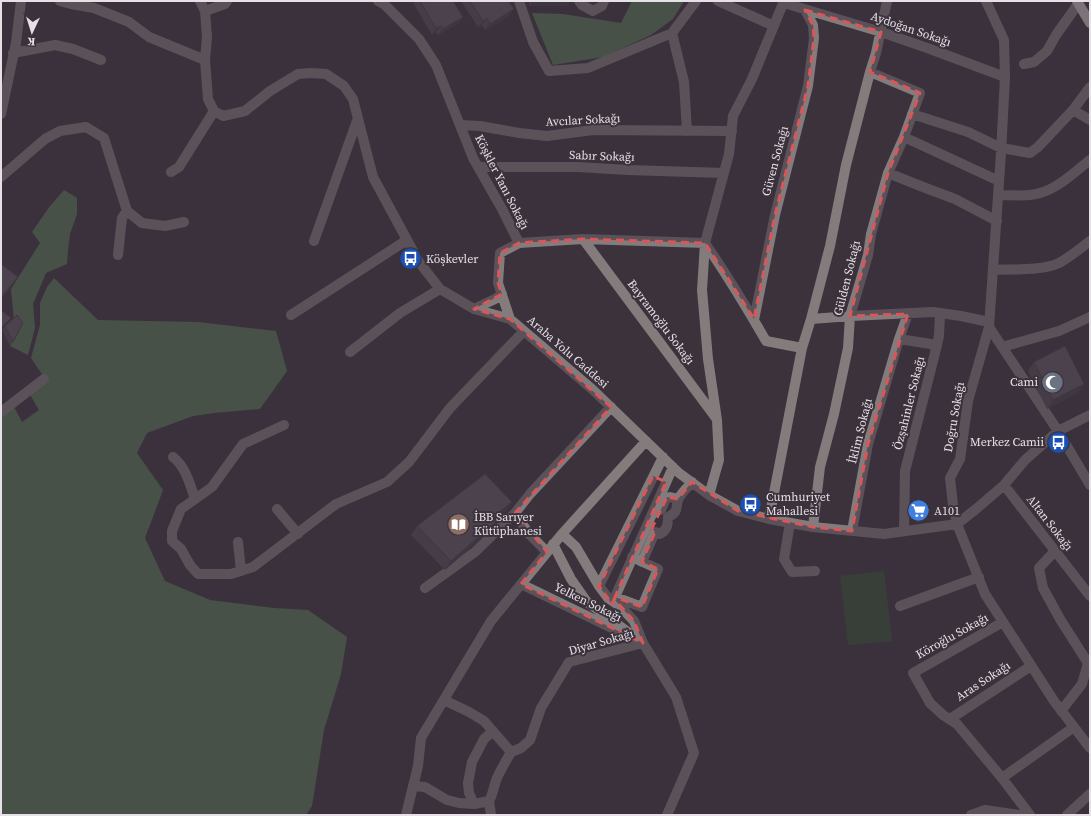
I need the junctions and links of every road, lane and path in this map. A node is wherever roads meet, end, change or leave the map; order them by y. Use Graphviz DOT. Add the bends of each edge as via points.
graph roads {
  1 [pos="21,1"];
  2 [pos="60,1"];
  3 [pos="200,1"];
  4 [pos="227,1"];
  5 [pos="378,1"];
  6 [pos="519,1"];
  7 [pos="579,1"];
  8 [pos="604,1"];
  9 [pos="696,1"];
  10 [pos="718,1"];
  11 [pos="887,1"];
  12 [pos="986,1"];
  13 [pos="784,2"];
  14 [pos="1078,3"];
  15 [pos="805,10"];
  16 [pos="205,11"];
  17 [pos="1090,23"];
  18 [pos="774,26"];
  19 [pos="881,32"];
  20 [pos="672,33"];
  21 [pos="13,54"];
  22 [pos="101,60"];
  23 [pos="205,60"];
  24 [pos="1024,64"];
  25 [pos="870,72"];
  26 [pos="1005,77"];
  27 [pos="1090,87"];
  28 [pos="1073,110"];
  29 [pos="214,111"];
  30 [pos="1,114"];
  31 [pos="912,114"];
  32 [pos="358,118"];
  33 [pos="1090,120"];
  34 [pos="460,125"];
  35 [pos="687,131"];
  36 [pos="732,132"];
  37 [pos="904,137"];
  38 [pos="1001,148"];
  39 [pos="1090,160"];
  40 [pos="478,167"];
  41 [pos="171,172"];
  42 [pos="724,173"];
  43 [pos="888,174"];
  44 [pos="1,177"];
  45 [pos="1000,181"];
  46 [pos="998,195"];
  47 [pos="127,211"];
  48 [pos="996,221"];
  49 [pos="184,222"];
  50 [pos="583,239"];
  51 [pos="407,240"];
  52 [pos="1090,241"];
  53 [pos="314,242"];
  54 [pos="519,243"];
  55 [pos="705,243"];
  56 [pos="118,255"];
  57 [pos="993,270"];
  58 [pos="440,290"];
  59 [pos="502,294"];
  60 [pos="474,309"];
  61 [pos="940,313"];
  62 [pos="908,314"];
  63 [pos="291,315"];
  64 [pos="850,316"];
  65 [pos="1090,317"];
  66 [pos="510,319"];
  67 [pos="811,319"];
  68 [pos="754,320"];
  69 [pos="989,325"];
  70 [pos="524,331"];
  71 [pos="899,339"];
  72 [pos="937,345"];
  73 [pos="1002,347"];
  74 [pos="802,348"];
  75 [pos="350,352"];
  76 [pos="44,379"];
  77 [pos="611,408"];
  78 [pos="1,412"];
  79 [pos="1090,415"];
  80 [pos="717,420"];
  81 [pos="284,425"];
  82 [pos="1058,431"];
  83 [pos="646,441"];
  84 [pos="173,457"];
  85 [pos="662,457"];
  86 [pos="673,467"];
  87 [pos="692,482"];
  88 [pos="1004,485"];
  89 [pos="1090,485"];
  90 [pos="709,495"];
  91 [pos="195,499"];
  92 [pos="277,509"];
  93 [pos="515,513"];
  94 [pos="769,519"];
  95 [pos="790,523"];
  96 [pos="957,524"];
  97 [pos="813,527"];
  98 [pos="852,531"];
  99 [pos="904,531"];
  100 [pos="298,534"];
  101 [pos="562,534"];
  102 [pos="238,542"];
  103 [pos="554,544"];
  104 [pos="1055,551"];
  105 [pos="547,552"];
  106 [pos="632,558"];
  107 [pos="642,562"];
  108 [pos="241,571"];
  109 [pos="815,571"];
  110 [pos="978,577"];
  111 [pos="522,584"];
  112 [pos="599,586"];
  113 [pos="425,588"];
  114 [pos="1090,595"];
  115 [pos="900,606"];
  116 [pos="1003,622"];
  117 [pos="643,643"];
  118 [pos="1031,666"];
  119 [pos="444,700"];
  120 [pos="1061,711"];
  121 [pos="950,719"];
  122 [pos="1074,727"];
  123 [pos="493,731"];
  124 [pos="1090,748"];
  125 [pos="511,752"];
  126 [pos="1002,778"];
  127 [pos="414,786"];
  128 [pos="1090,794"];
  129 [pos="488,802"];
  130 [pos="474,804"];
  131 [pos="406,815"];
  132 [pos="491,815"];
  133 [pos="667,815"];
  134 [pos="971,815"];
  135 [pos="1019,815"];
  136 [pos="1030,815"];
  137 [pos="1067,815"];
  1 -- 21 [label="street"];
  2 -- 23 [label="street" via="94,8 129,22 149,37"];
  3 -- 16 [label="street"];
  4 -- 16 [label="street"];
  5 -- 34 [label="street, Köşkler Yanı Sokağı" via="419,39 436,66"];
  6 -- 20 [label="street" via="532,42 549,72 588,68"];
  7 -- 8 [label="street" via="593,11 602,6"];
  9 -- 20 [label="street"];
  10 -- 18 [label="street"];
  11 -- 19 [label="street"];
  12 -- 26 [label="street, Doğru Sokağı" via="1004,40"];
  13 -- 15 [label="street, Aydoğan Sokağı"];
  13 -- 18 [label="street"];
  14 -- 17 [label="main road"];
  14 -- 24 [label="street" via="1047,51 1034,62"];
  15 -- 19 [label="street, Aydoğan Sokağı"];
  15 -- 68 [label="street, Güven Sokağı" via="813,25 814,38 808,86 775,215"];
  16 -- 23 [label="street"];
  18 -- 36 [label="street" via="733,116"];
  19 -- 25 [label="street"];
  19 -- 26 [label="street, Aydoğan Sokağı"];
  20 -- 35 [label="street" via="684,82"];
  21 -- 22 [label="street" via="55,45 74,49"];
  21 -- 30 [label="street"];
  23 -- 29 [label="street" via="208,99"];
  25 -- 31 [label="street, Gülden Sokağı" via="920,93"];
  25 -- 67 [label="street"];
  26 -- 38 [label="street, Doğru Sokağı"];
  27 -- 28 [label="street"];
  28 -- 33 [label="street"];
  28 -- 38 [label="street" via="1030,153"];
  29 -- 32 [label="street, Araba Yolu Caddesi" via="223,116 245,111 270,91 298,74 311,73 326,74 344,86 353,99"];
  29 -- 41 [label="street" via="179,167"];
  31 -- 37 [label="street, Gülden Sokağı"];
  31 -- 38 [label="street" via="968,132"];
  32 -- 51 [label="street, Araba Yolu Caddesi" via="373,178"];
  32 -- 53 [label="street"];
  34 -- 35 [label="street, Avcılar Sokağı" via="547,136 594,130"];
  34 -- 40 [label="street, Köşkler Yanı Sokağı"];
  35 -- 36 [label="street, Avcılar Sokağı"];
  36 -- 42 [label="street" via="730,154"];
  37 -- 43 [label="street, Gülden Sokağı"];
  37 -- 45 [label="street"];
  38 -- 45 [label="street, Doğru Sokağı"];
  39 -- 46 [label="street" via="1048,191 1030,195"];
  40 -- 42 [label="street, Sabır Sokağı" via="578,167"];
  40 -- 54 [label="street, Köşkler Yanı Sokağı"];
  42 -- 55 [label="street"];
  43 -- 48 [label="street" via="955,198"];
  43 -- 64 [label="street, Gülden Sokağı"];
  44 -- 47 [label="street" via="45,139 60,131 86,127 104,138"];
  45 -- 46 [label="street, Doğru Sokağı"];
  46 -- 48 [label="street, Doğru Sokağı"];
  47 -- 49 [label="street" via="142,223 165,226"];
  47 -- 56 [label="street" via="122,218"];
  48 -- 57 [label="street, Doğru Sokağı"];
  50 -- 54 [label="street"];
  50 -- 55 [label="street"];
  50 -- 80 [label="street, Bayramoğlu Sokağı"];
  51 -- 58 [label="street, Araba Yolu Caddesi" via="419,262"];
  51 -- 63 [label="street"];
  52 -- 57 [label="street" via="1058,264 1040,268"];
  54 -- 59 [label="street" via="500,253 498,283"];
  55 -- 68 [label="street"];
  55 -- 80 [label="street" via="702,290"];
  57 -- 69 [label="street, Doğru Sokağı"];
  58 -- 60 [label="street, Araba Yolu Caddesi"];
  58 -- 75 [label="street" via="400,313"];
  59 -- 60 [label="street"];
  59 -- 66 [label="street"];
  60 -- 66 [label="street, Araba Yolu Caddesi"];
  61 -- 62 [label="street"];
  61 -- 69 [label="street" via="961,316"];
  61 -- 72 [label="street"];
  62 -- 64 [label="street"];
  62 -- 71 [label="street"];
  64 -- 67 [label="street"];
  64 -- 97 [label="street, Gülden Sokağı" via="848,348 820,467"];
  65 -- 73 [label="street" via="1059,331"];
  66 -- 70 [label="street, Araba Yolu Caddesi"];
  67 -- 74 [label="street"];
  68 -- 74 [label="street" via="766,341"];
  69 -- 73 [label="street"];
  69 -- 96 [label="street, Doğru Sokağı" via="968,400 960,459 950,478"];
  70 -- 77 [label="street, Araba Yolu Caddesi"];
  70 -- 100 [label="street" via="450,408 409,462 387,482 336,504"];
  71 -- 72 [label="street, Özşahinler Sokağı"];
  71 -- 98 [label="street, İklim Sokağı" via="868,444"];
  72 -- 99 [label="street, Özşahinler Sokağı" via="905,471"];
  73 -- 82 [label="street"];
  74 -- 94 [label="street"];
  76 -- 78 [label="street"];
  77 -- 83 [label="street, Araba Yolu Caddesi"];
  77 -- 93 [label="street"];
  79 -- 82 [label="street"];
  80 -- 90 [label="street" via="719,460"];
  81 -- 91 [label="street" via="243,444 212,487"];
  82 -- 88 [label="street" via="1025,460"];
  82 -- 89 [label="street"];
  83 -- 85 [label="street, Araba Yolu Caddesi"];
  83 -- 101 [label="street"];
  84 -- 91 [label="street" via="180,462"];
  85 -- 86 [label="street, Araba Yolu Caddesi"];
  85 -- 112 [label="street"];
  86 -- 87 [label="street, Araba Yolu Caddesi"];
  86 -- 106 [label="street"];
  87 -- 90 [label="street, Araba Yolu Caddesi"];
  87 -- 107 [label="street" via="678,499 674,514 664,515 668,525 664,532 655,532"];
  88 -- 96 [label="street"];
  88 -- 104 [label="street, Altan Sokağı"];
  90 -- 94 [label="street, Araba Yolu Caddesi" via="738,511"];
  91 -- 108 [label="street" via="181,509 172,531 172,541 181,549 198,574 231,574"];
  92 -- 100 [label="street"];
  93 -- 105 [label="street" via="529,534"];
  93 -- 113 [label="street" via="475,552"];
  94 -- 95 [label="street, Araba Yolu Caddesi"];
  95 -- 97 [label="street, Araba Yolu Caddesi"];
  95 -- 109 [label="street" via="784,559 792,572"];
  96 -- 99 [label="street, Araba Yolu Caddesi"];
  96 -- 110 [label="street, Doğru Sokağı"];
  97 -- 98 [label="street, Araba Yolu Caddesi"];
  98 -- 99 [label="street, Araba Yolu Caddesi" via="884,534"];
  100 -- 108 [label="street" via="253,567"];
  101 -- 103 [label="street"];
  101 -- 112 [label="street" via="576,547"];
  102 -- 108 [label="street"];
  103 -- 105 [label="street"];
  103 -- 117 [label="street" via="571,579 588,602"];
  104 -- 114 [label="street, Altan Sokağı"];
  104 -- 120 [label="street" via="1039,568 1043,588 1088,663 1082,684"];
  105 -- 111 [label="street"];
  106 -- 107 [label="street"];
  106 -- 107 [label="street" via="615,597 642,607 658,569"];
  110 -- 115 [label="street"];
  110 -- 116 [label="street, Doğru Sokağı" via="985,594"];
  111 -- 117 [label="street, Yelken Sokağı"];
  111 -- 119 [label="street" via="492,621"];
  112 -- 117 [label="street" via="608,598 634,621"];
  116 -- 118 [label="street, Doğru Sokağı"];
  116 -- 121 [label="street, Köroğlu Sokağı" via="913,673 930,703"];
  117 -- 125 [label="street, Diyar Sokağı" via="569,662 540,708 530,740"];
  117 -- 133 [label="street" via="676,697 694,753"];
  118 -- 120 [label="street, Doğru Sokağı"];
  118 -- 121 [label="street, Aras Sokağı"];
  119 -- 123 [label="street" via="484,721"];
  119 -- 127 [label="street" via="421,738"];
  120 -- 122 [label="street, Doğru Sokağı"];
  121 -- 126 [label="street"];
  122 -- 124 [label="street, Doğru Sokağı"];
  122 -- 126 [label="street"];
  123 -- 125 [label="street"];
  123 -- 130 [label="street" via="484,739 472,762 468,783"];
  125 -- 129 [label="street"];
  126 -- 136 [label="street"];
  127 -- 130 [label="street" via="425,787 447,800"];
  127 -- 131 [label="street"];
  128 -- 137 [label="street"];
  129 -- 130 [label="street"];
  129 -- 132 [label="street"];
  134 -- 135 [label="street" via="984,810"];
}
